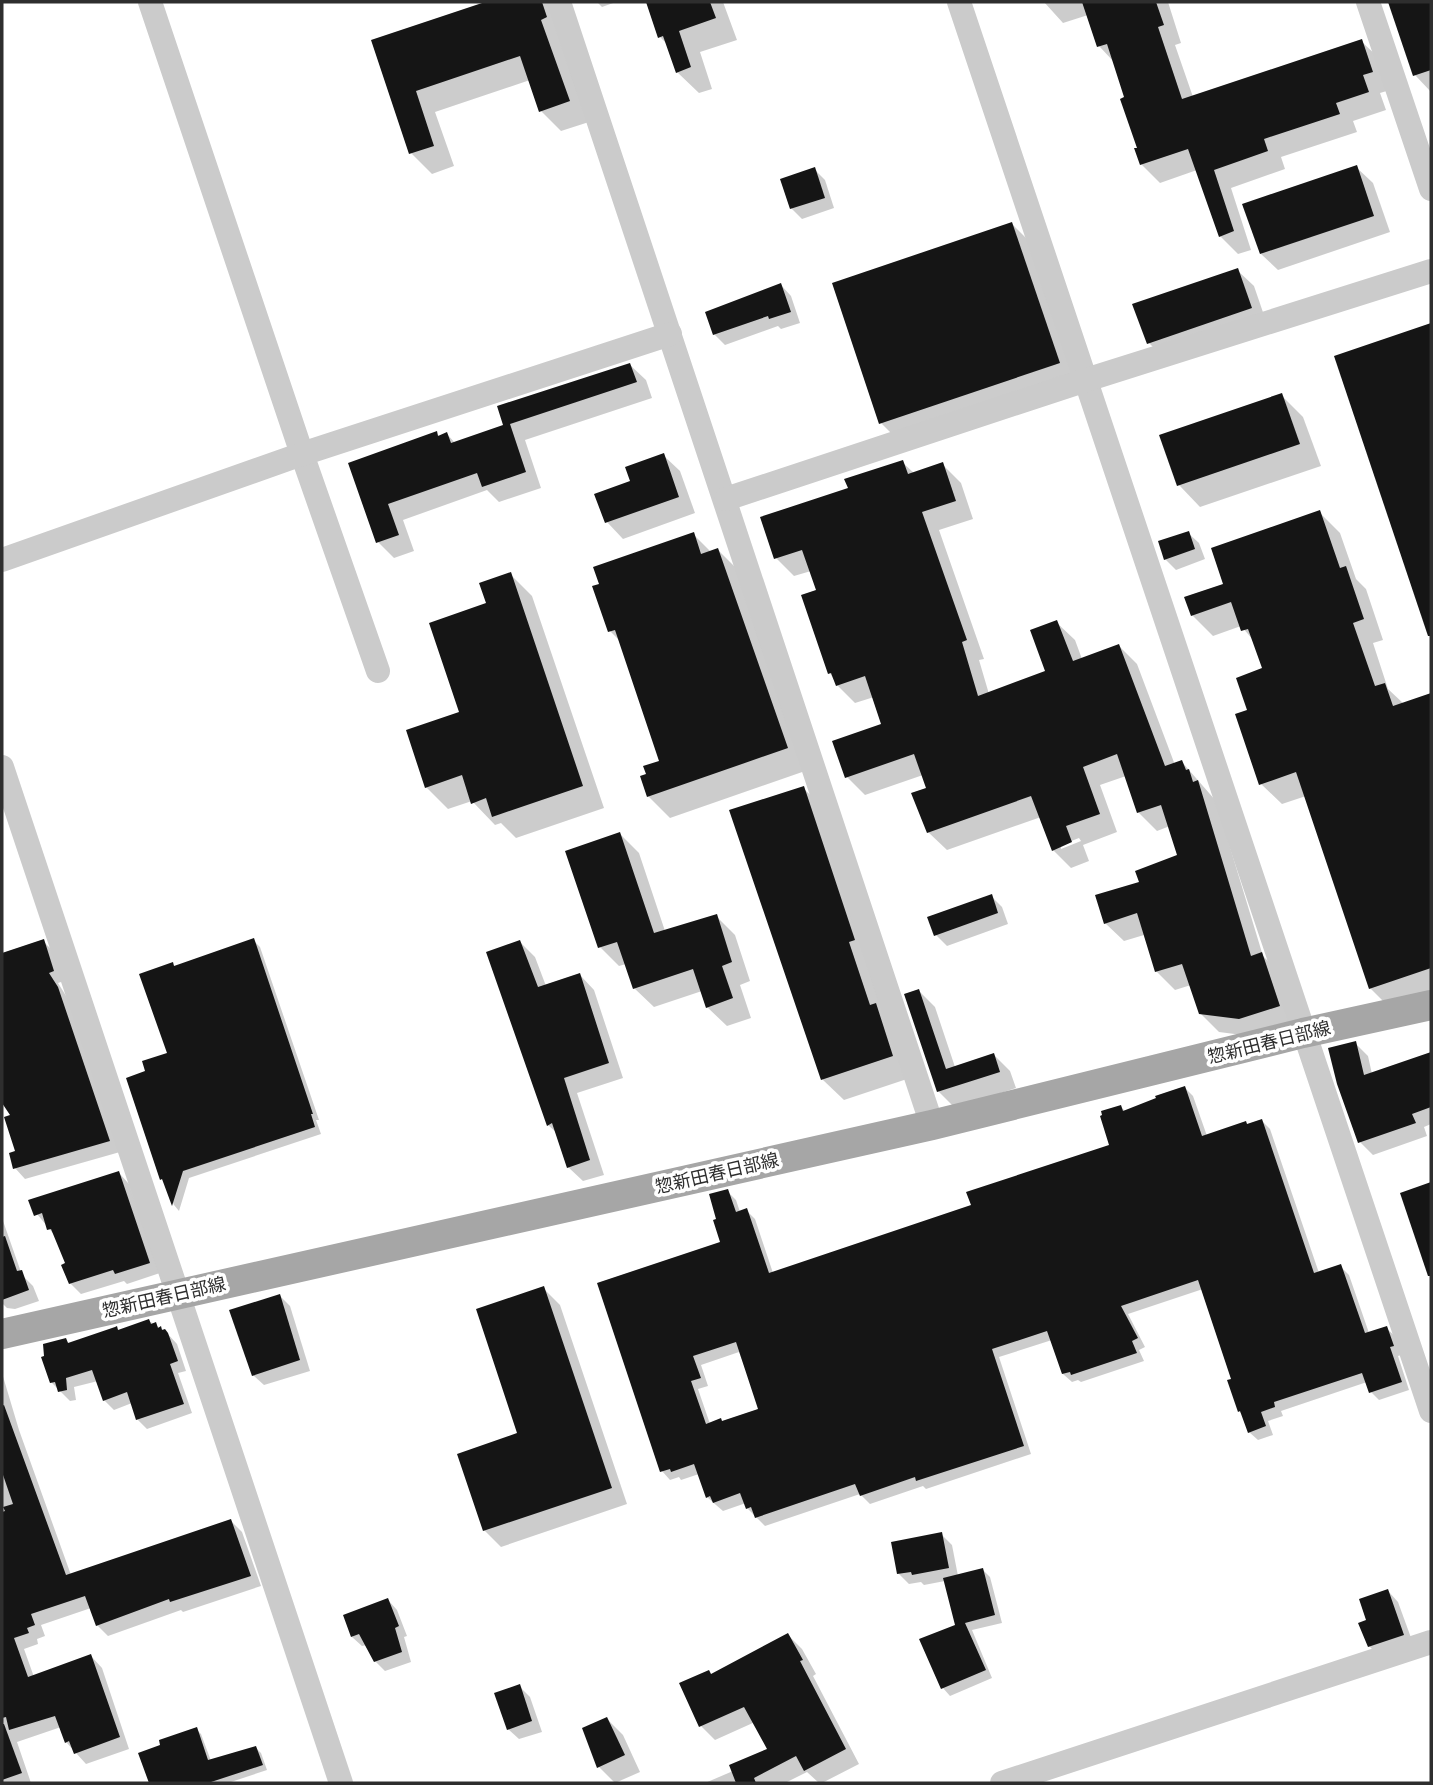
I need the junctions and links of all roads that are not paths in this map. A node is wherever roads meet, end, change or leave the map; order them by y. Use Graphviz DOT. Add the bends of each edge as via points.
graph roads {
  1 [pos="150,2"];
  2 [pos="559,2"];
  3 [pos="959,2"];
  4 [pos="1368,2"];
  5 [pos="1431,189"];
  6 [pos="1431,271"];
  7 [pos="670,334"];
  8 [pos="1086,380"];
  9 [pos="302,454"];
  10 [pos="726,499"];
  11 [pos="2,560"];
  12 [pos="378,671"];
  13 [pos="2,767"];
  14 [pos="1431,1005"];
  15 [pos="1304,1033"];
  16 [pos="932,1125"];
  17 [pos="178,1294"];
  18 [pos="2,1334"];
  19 [pos="1431,1411"];
  20 [pos="1431,1642"];
  21 [pos="341,1783"];
  22 [pos="1002,1783"];
  1 -- 9 [label="street"];
  2 -- 7 [label="street"];
  3 -- 8 [label="street"];
  4 -- 5 [label="street"];
  6 -- 8 [label="street"];
  7 -- 9 [label="street"];
  7 -- 10 [label="street"];
  8 -- 10 [label="street"];
  8 -- 15 [label="street"];
  9 -- 11 [label="street"];
  9 -- 12 [label="street"];
  10 -- 16 [label="street"];
  13 -- 17 [label="street"];
  14 -- 15 [label="main road, 惣新田春日部線"];
  15 -- 16 [label="main road, 惣新田春日部線"];
  15 -- 19 [label="street"];
  16 -- 17 [label="main road, 惣新田春日部線"];
  17 -- 18 [label="main road, 惣新田春日部線"];
  17 -- 21 [label="street"];
  20 -- 22 [label="street"];
}
